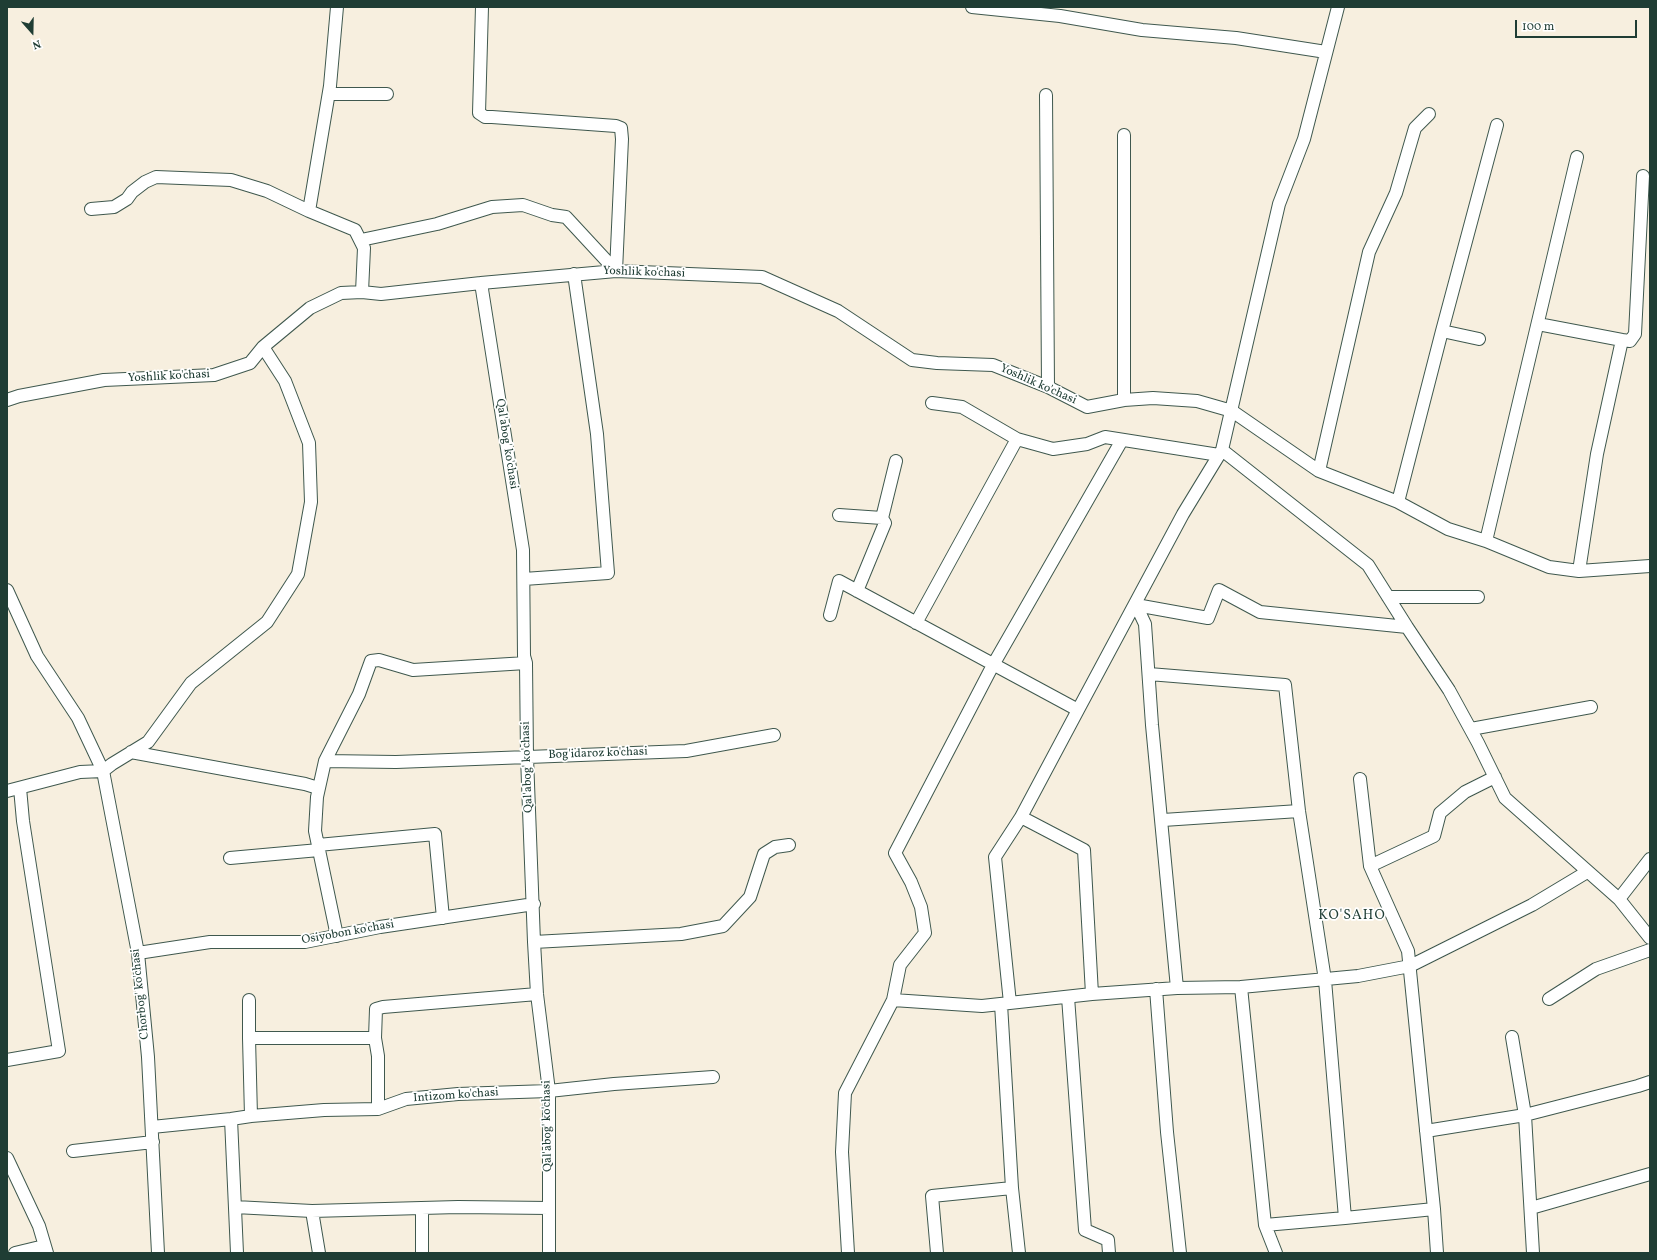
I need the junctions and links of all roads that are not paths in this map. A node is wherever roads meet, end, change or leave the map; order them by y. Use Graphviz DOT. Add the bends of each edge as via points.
graph roads {
  1 [pos="337,7"];
  2 [pos="482,7"];
  3 [pos="972,7"];
  4 [pos="1338,7"];
  5 [pos="1326,52"];
  6 [pos="328,94"];
  7 [pos="387,94"];
  8 [pos="1046,94"];
  9 [pos="1429,114"];
  10 [pos="1497,125"];
  11 [pos="1124,135"];
  12 [pos="1577,157"];
  13 [pos="1643,176"];
  14 [pos="91,209"];
  15 [pos="309,211"];
  16 [pos="361,240"];
  17 [pos="616,271"];
  18 [pos="574,274"];
  19 [pos="481,283"];
  20 [pos="362,292"];
  21 [pos="1538,324"];
  22 [pos="1442,331"];
  23 [pos="1479,338"];
  24 [pos="1622,340"];
  25 [pos="263,347"];
  26 [pos="1048,387"];
  27 [pos="7,400"];
  28 [pos="1124,400"];
  29 [pos="932,403"];
  30 [pos="1232,411"];
  31 [pos="1017,439"];
  32 [pos="1122,440"];
  33 [pos="1220,452"];
  34 [pos="896,461"];
  35 [pos="1319,471"];
  36 [pos="1398,502"];
  37 [pos="839,515"];
  38 [pos="882,518"];
  39 [pos="1486,541"];
  40 [pos="1650,566"];
  41 [pos="1579,571"];
  42 [pos="524,579"];
  43 [pos="7,590"];
  44 [pos="857,591"];
  45 [pos="1388,597"];
  46 [pos="1478,597"];
  47 [pos="1136,604"];
  48 [pos="830,616"];
  49 [pos="916,623"];
  50 [pos="1406,627"];
  51 [pos="526,663"];
  52 [pos="993,665"];
  53 [pos="1149,674"];
  54 [pos="1591,707"];
  55 [pos="1078,710"];
  56 [pos="1471,729"];
  57 [pos="774,734"];
  58 [pos="131,752"];
  59 [pos="527,757"];
  60 [pos="325,761"];
  61 [pos="103,771"];
  62 [pos="1495,777"];
  63 [pos="1360,779"];
  64 [pos="20,788"];
  65 [pos="318,788"];
  66 [pos="7,791"];
  67 [pos="1299,811"];
  68 [pos="1021,817"];
  69 [pos="1163,820"];
  70 [pos="789,845"];
  71 [pos="319,847"];
  72 [pos="230,858"];
  73 [pos="1650,859"];
  74 [pos="1370,866"];
  75 [pos="1587,872"];
  76 [pos="1618,899"];
  77 [pos="534,904"];
  78 [pos="443,918"];
  79 [pos="337,936"];
  80 [pos="1650,938"];
  81 [pos="534,942"];
  82 [pos="1650,950"];
  83 [pos="138,954"];
  84 [pos="1410,966"];
  85 [pos="1325,980"];
  86 [pos="1241,987"];
  87 [pos="1177,988"];
  88 [pos="1156,989"];
  89 [pos="537,994"];
  90 [pos="1092,994"];
  91 [pos="1068,997"];
  92 [pos="1549,999"];
  93 [pos="249,1000"];
  94 [pos="893,1000"];
  95 [pos="1005,1004"];
  96 [pos="1512,1037"];
  97 [pos="250,1038"];
  98 [pos="376,1038"];
  99 [pos="7,1060"];
  100 [pos="713,1077"];
  101 [pos="1650,1082"];
  102 [pos="549,1091"];
  103 [pos="378,1109"];
  104 [pos="1525,1115"];
  105 [pos="251,1116"];
  106 [pos="231,1119"];
  107 [pos="152,1127"];
  108 [pos="1426,1131"];
  109 [pos="153,1142"];
  110 [pos="73,1151"];
  111 [pos="7,1158"];
  112 [pos="1650,1174"];
  113 [pos="1012,1188"];
  114 [pos="235,1207"];
  115 [pos="422,1208"];
  116 [pos="549,1208"];
  117 [pos="1531,1208"];
  118 [pos="1434,1209"];
  119 [pos="312,1211"];
  120 [pos="1345,1218"];
  121 [pos="1265,1225"];
  122 [pos="46,1250"];
  123 [pos="15,1253"];
  124 [pos="158,1253"];
  125 [pos="237,1253"];
  126 [pos="319,1253"];
  127 [pos="422,1253"];
  128 [pos="549,1253"];
  129 [pos="848,1253"];
  130 [pos="937,1253"];
  131 [pos="1019,1253"];
  132 [pos="1109,1253"];
  133 [pos="1180,1253"];
  134 [pos="1276,1253"];
  135 [pos="1437,1253"];
  136 [pos="1533,1253"];
  1 -- 6 [label="street"];
  2 -- 17 [label="street" via="479,113 492,117 621,128"];
  3 -- 5 [label="street" via="1060,16 1142,30 1236,38"];
  4 -- 5 [label="street"];
  5 -- 30 [label="street" via="1304,139 1279,204"];
  6 -- 7 [label="street"];
  6 -- 15 [label="street"];
  8 -- 26 [label="street"];
  9 -- 35 [label="street" via="1415,128 1396,193 1369,252"];
  10 -- 22 [label="street"];
  11 -- 28 [label="street"];
  12 -- 21 [label="street"];
  13 -- 24 [label="street" via="1634,334 1630,341"];
  14 -- 15 [label="street" via="114,207 145,182 156,178 232,180 267,191"];
  15 -- 16 [label="street" via="355,230"];
  16 -- 17 [label="street" via="437,224 492,207 523,205 566,217"];
  16 -- 20 [label="street" via="364,248"];
  17 -- 18 [label="street, Yoshlik ko'chasi"];
  17 -- 26 [label="street, Yoshlik ko'chasi" via="762,277 838,311 912,360 993,365"];
  18 -- 19 [label="street, Yoshlik ko'chasi"];
  18 -- 42 [label="street" via="597,434 608,573"];
  19 -- 20 [label="street, Yoshlik ko'chasi" via="381,294"];
  19 -- 42 [label="street, Qal'abog' ko'chasi" via="523,550"];
  20 -- 25 [label="street, Yoshlik ko'chasi" via="341,293 310,308"];
  21 -- 24 [label="street"];
  21 -- 39 [label="street"];
  22 -- 23 [label="street"];
  22 -- 36 [label="street"];
  24 -- 41 [label="street" via="1597,454"];
  25 -- 27 [label="street, Yoshlik ko'chasi" via="250,364 214,375 104,380"];
  25 -- 58 [label="street" via="285,381 308,443 310,502 298,574 267,622 191,683 148,742"];
  26 -- 28 [label="street, Yoshlik ko'chasi" via="1087,407"];
  28 -- 30 [label="street, Yoshlik ko'chasi" via="1153,398 1197,401"];
  29 -- 31 [label="street" via="962,407"];
  30 -- 33 [label="street"];
  30 -- 35 [label="street, Yoshlik ko'chasi"];
  31 -- 32 [label="street" via="1053,449 1087,444 1105,437"];
  31 -- 49 [label="street"];
  32 -- 33 [label="street"];
  32 -- 52 [label="street"];
  33 -- 45 [label="street" via="1368,565"];
  33 -- 47 [label="street" via="1183,514"];
  34 -- 38 [label="street"];
  35 -- 36 [label="street, Yoshlik ko'chasi"];
  36 -- 39 [label="street, Yoshlik ko'chasi" via="1448,528"];
  37 -- 38 [label="street"];
  38 -- 44 [label="street" via="885,523"];
  39 -- 41 [label="street, Yoshlik ko'chasi" via="1549,567"];
  40 -- 41 [label="street, Yoshlik ko'chasi"];
  42 -- 51 [label="street, Qal'abog' ko'chasi"];
  43 -- 61 [label="street, Сhorbog' ko'chasi" via="37,656 78,718"];
  44 -- 48 [label="street" via="839,581"];
  44 -- 49 [label="street"];
  45 -- 46 [label="street"];
  45 -- 50 [label="street"];
  47 -- 50 [label="street" via="1208,618 1219,590 1260,612"];
  47 -- 53 [label="street" via="1145,624"];
  47 -- 55 [label="street"];
  49 -- 52 [label="street"];
  50 -- 56 [label="street" via="1449,690"];
  51 -- 59 [label="street, Qal'abog' ko'chasi"];
  51 -- 60 [label="street" via="412,670 379,660 371,661 359,694"];
  52 -- 55 [label="street"];
  52 -- 94 [label="street" via="895,853 921,907 925,933 900,965"];
  53 -- 67 [label="street" via="1285,685"];
  53 -- 69 [label="street"];
  54 -- 56 [label="street"];
  55 -- 68 [label="street"];
  56 -- 62 [label="street"];
  57 -- 59 [label="street, Bog'idaroz ko'chasi" via="686,751"];
  58 -- 61 [label="street"];
  58 -- 65 [label="street"];
  59 -- 60 [label="street, Bog'idaroz ko'chasi" via="396,762"];
  59 -- 77 [label="street, Qal'abog' ko'chasi"];
  60 -- 65 [label="street"];
  61 -- 64 [label="street" via="80,772"];
  61 -- 83 [label="street, Сhorbog' ko'chasi"];
  62 -- 74 [label="street" via="1464,792 1440,813 1434,836"];
  62 -- 75 [label="street" via="1504,798"];
  63 -- 74 [label="street"];
  64 -- 66 [label="street"];
  64 -- 99 [label="street" via="59,1051"];
  65 -- 71 [label="street" via="315,831"];
  67 -- 69 [label="street"];
  67 -- 85 [label="street"];
  68 -- 90 [label="street" via="1084,850"];
  68 -- 95 [label="street" via="995,856"];
  69 -- 87 [label="street"];
  70 -- 81 [label="street" via="775,847 764,854 750,897 722,926 681,934"];
  71 -- 72 [label="street"];
  71 -- 78 [label="street" via="435,834"];
  71 -- 79 [label="street"];
  73 -- 76 [label="street"];
  74 -- 84 [label="street" via="1408,951"];
  75 -- 76 [label="street"];
  75 -- 84 [label="street" via="1532,904"];
  76 -- 80 [label="street"];
  77 -- 78 [label="street, Osiyobon ko'chasi"];
  77 -- 81 [label="street, Qal'abog' ko'chasi"];
  78 -- 79 [label="street, Osiyobon ko'chasi"];
  79 -- 83 [label="street, Osiyobon ko'chasi" via="305,942 210,942"];
  81 -- 89 [label="street, Qal'abog' ko'chasi"];
  82 -- 92 [label="street" via="1596,969"];
  83 -- 107 [label="street, Сhorbog' ko'chasi"];
  84 -- 85 [label="street"];
  84 -- 108 [label="street"];
  85 -- 86 [label="street"];
  85 -- 120 [label="street"];
  86 -- 87 [label="street"];
  86 -- 121 [label="street"];
  87 -- 88 [label="street"];
  88 -- 90 [label="street"];
  88 -- 133 [label="street"];
  89 -- 98 [label="street" via="382,1006 376,1009"];
  89 -- 102 [label="street, Qal'abog' ko'chasi"];
  90 -- 91 [label="street"];
  91 -- 95 [label="street"];
  91 -- 132 [label="street" via="1085,1230 1108,1240"];
  93 -- 97 [label="street"];
  94 -- 95 [label="street" via="967,1005"];
  94 -- 129 [label="street" via="845,1093 842,1152"];
  95 -- 113 [label="street"];
  96 -- 104 [label="street"];
  97 -- 98 [label="street"];
  97 -- 105 [label="street"];
  98 -- 103 [label="street"];
  100 -- 102 [label="street, Intizom ko'chasi"];
  101 -- 104 [label="street"];
  102 -- 103 [label="street, Intizom ko'chasi" via="414,1098"];
  102 -- 116 [label="street, Qal'abog' ko'chasi"];
  103 -- 105 [label="street, Intizom ko'chasi"];
  104 -- 108 [label="street"];
  104 -- 117 [label="street"];
  105 -- 106 [label="street, Intizom ko'chasi"];
  106 -- 107 [label="street, Intizom ko'chasi"];
  106 -- 114 [label="street"];
  107 -- 109 [label="street, Сhorbog' ko'chasi"];
  108 -- 118 [label="street"];
  109 -- 110 [label="street"];
  109 -- 124 [label="street, Сhorbog' ko'chasi"];
  111 -- 122 [label="street" via="39,1226"];
  112 -- 117 [label="street"];
  113 -- 130 [label="street" via="932,1196"];
  113 -- 131 [label="street"];
  114 -- 119 [label="street"];
  114 -- 125 [label="street"];
  115 -- 116 [label="street"];
  115 -- 119 [label="street"];
  115 -- 127 [label="street"];
  116 -- 128 [label="street, Qal'abog' ko'chasi"];
  117 -- 136 [label="street"];
  118 -- 120 [label="street"];
  118 -- 135 [label="street"];
  119 -- 126 [label="street"];
  120 -- 121 [label="street"];
  121 -- 134 [label="street"];
  122 -- 123 [label="street"];
}
